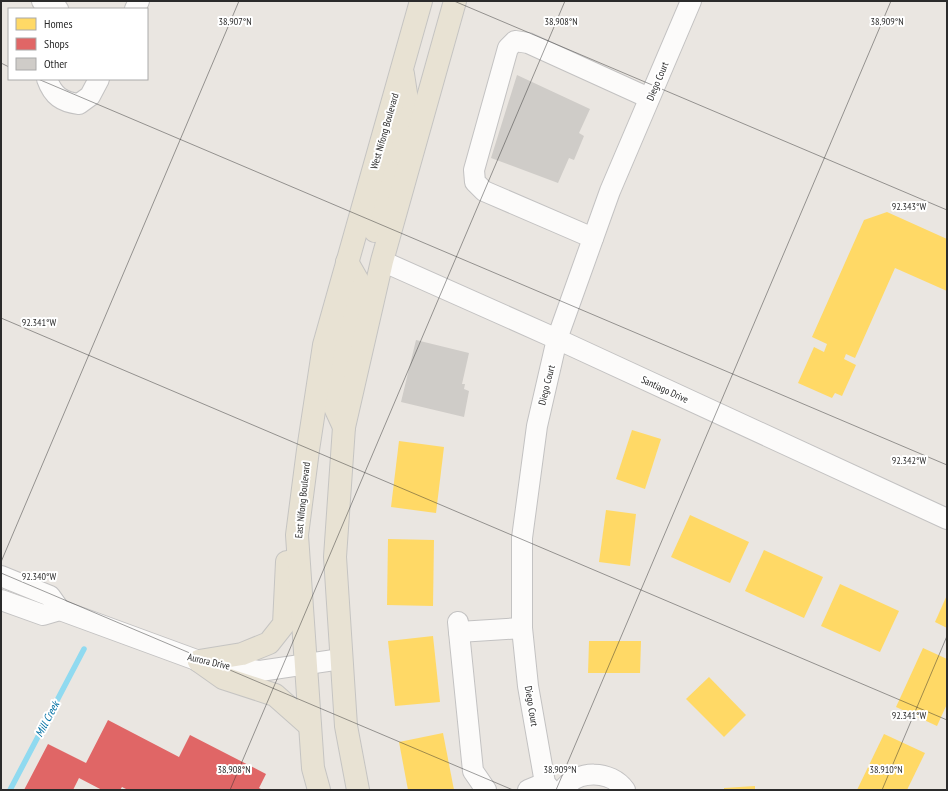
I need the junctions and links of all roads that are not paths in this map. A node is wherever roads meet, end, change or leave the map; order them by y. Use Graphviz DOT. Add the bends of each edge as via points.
graph roads {
  1 [pos="42,1"];
  2 [pos="421,1"];
  3 [pos="455,1"];
  4 [pos="691,1"];
  5 [pos="57,8"];
  6 [pos="402,67"];
  7 [pos="47,80"];
  8 [pos="98,80"];
  9 [pos="650,98"];
  10 [pos="593,238"];
  11 [pos="347,262"];
  12 [pos="382,262"];
  13 [pos="557,339"];
  14 [pos="344,426"];
  15 [pos="947,519"];
  16 [pos="297,535"];
  17 [pos="1,576"];
  18 [pos="1,600"];
  19 [pos="60,610"];
  20 [pos="522,628"];
  21 [pos="341,659"];
  22 [pos="199,661"];
  23 [pos="305,664"];
  24 [pos="310,726"];
  25 [pos="547,788"];
  26 [pos="319,790"];
  27 [pos="358,790"];
  28 [pos="486,790"];
  29 [pos="626,790"];
  1 -- 5 [label="street"];
  2 -- 6 [label="main road, West Nifong Boulevard"];
  3 -- 12 [label="main road"];
  4 -- 9 [label="street, Diego Court"];
  6 -- 11 [label="main road, West Nifong Boulevard"];
  6 -- 12 [label="main road" via="408,107 372,242"];
  7 -- 8 [label="street" via="50,88 65,102 79,104 90,96"];
  9 -- 10 [label="street, Diego Court"];
  9 -- 10 [label="street" via="528,43 515,41 508,48 474,170 475,182 484,191"];
  10 -- 13 [label="street, Diego Court"];
  11 -- 14 [label="main road" via="359,283 332,401"];
  11 -- 16 [label="main road, East Nifong Boulevard" via="324,346"];
  12 -- 13 [label="street, Santiago Drive"];
  12 -- 14 [label="main road"];
  13 -- 15 [label="street, Santiago Drive"];
  13 -- 20 [label="street, Diego Court" via="537,426 523,531"];
  14 -- 21 [label="main road" via="335,557"];
  16 -- 22 [label="main road" via="287,559 284,624 269,643 242,654"];
  16 -- 23 [label="main road, East Nifong Boulevard"];
  17 -- 19 [label="street, Aurora Drive" via="50,596"];
  18 -- 19 [label="street" via="43,615"];
  19 -- 22 [label="street, Aurora Drive"];
  20 -- 25 [label="street, Diego Court" via="528,686"];
  20 -- 28 [label="street" via="458,627 473,771"];
  21 -- 23 [label="street, Aurora Drive"];
  21 -- 27 [label="main road" via="346,726"];
  22 -- 23 [label="street, Aurora Drive" via="260,671"];
  22 -- 24 [label="main road" via="223,678 275,695"];
  23 -- 24 [label="main road, East Nifong Boulevard"];
  24 -- 26 [label="main road, East Nifong Boulevard" via="313,768"];
  25 -- 29 [label="street, Diego Court" via="588,775 600,774 613,779"];
}
